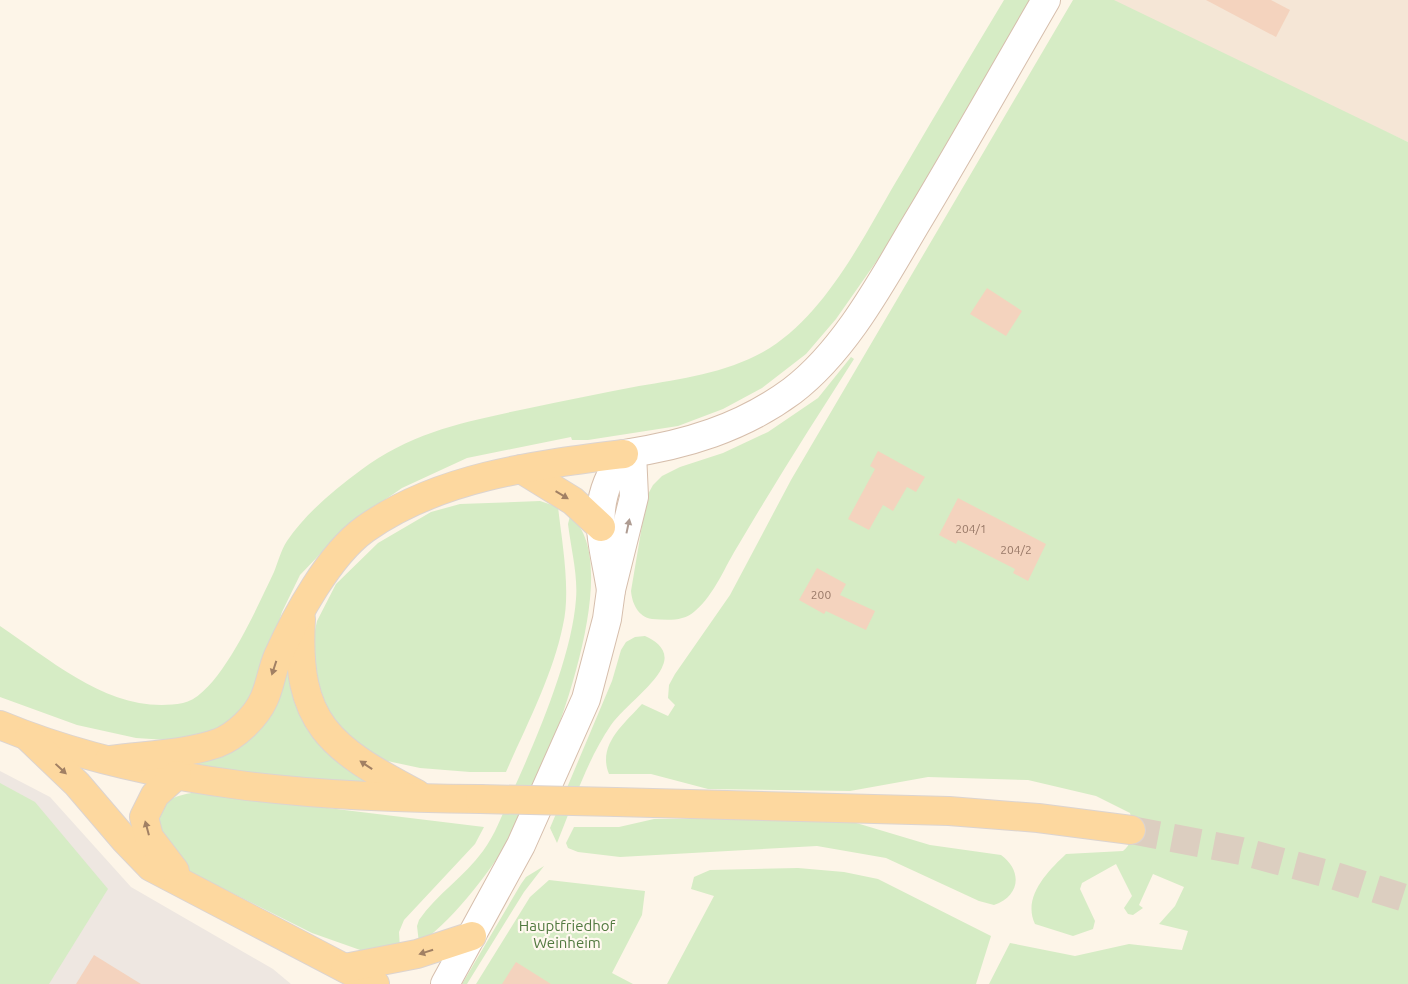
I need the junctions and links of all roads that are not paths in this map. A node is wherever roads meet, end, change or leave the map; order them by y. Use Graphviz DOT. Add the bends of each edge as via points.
graph roads {
  1 [pos="1046,0"];
  2 [pos="628,454"];
  3 [pos="521,469"];
  4 [pos="601,527"];
  5 [pos="611,590"];
  6 [pos="302,608"];
  7 [pos="0,725"];
  8 [pos="26,736"];
  9 [pos="109,760"];
  10 [pos="177,775"];
  11 [pos="424,797"];
  12 [pos="1131,830"];
  13 [pos="184,882"];
  14 [pos="472,936"];
  15 [pos="350,976"];
  16 [pos="375,984"];
  17 [pos="445,984"];
  1 -- 2 [label="main road" via="871,299 830,354 793,390 756,416 714,434"];
  2 -- 3 [label="main road"];
  2 -- 4 [label="main road" via="610,473 603,490"];
  5 -- 2 [label="main road, one-way" via="634,497"];
  3 -- 4 [label="main road, one-way" via="573,501"];
  3 -- 6 [label="main road" via="468,481 413,501 364,530 330,565"];
  4 -- 5 [label="main road"];
  5 -- 14 [label="main road" via="607,619 586,699 521,844"];
  6 -- 9 [label="main road, one-way" via="277,658 263,700 245,725 219,742"];
  11 -- 6 [label="main road, one-way" via="379,774 343,750 316,719 304,688 299,655"];
  7 -- 8 [label="main road"];
  8 -- 9 [label="main road"];
  8 -- 13 [label="main road, one-way" via="89,796 139,856 170,878"];
  9 -- 10 [label="main road"];
  10 -- 11 [label="main road" via="299,791"];
  13 -- 10 [label="main road, one-way" via="149,837 144,817 155,795"];
  11 -- 12 [label="main road, bridge" via="949,810"];
  13 -- 15 [label="main road"];
  14 -- 15 [label="main road, one-way"];
  14 -- 17 [label="main road"];
  15 -- 16 [label="main road"];
}
